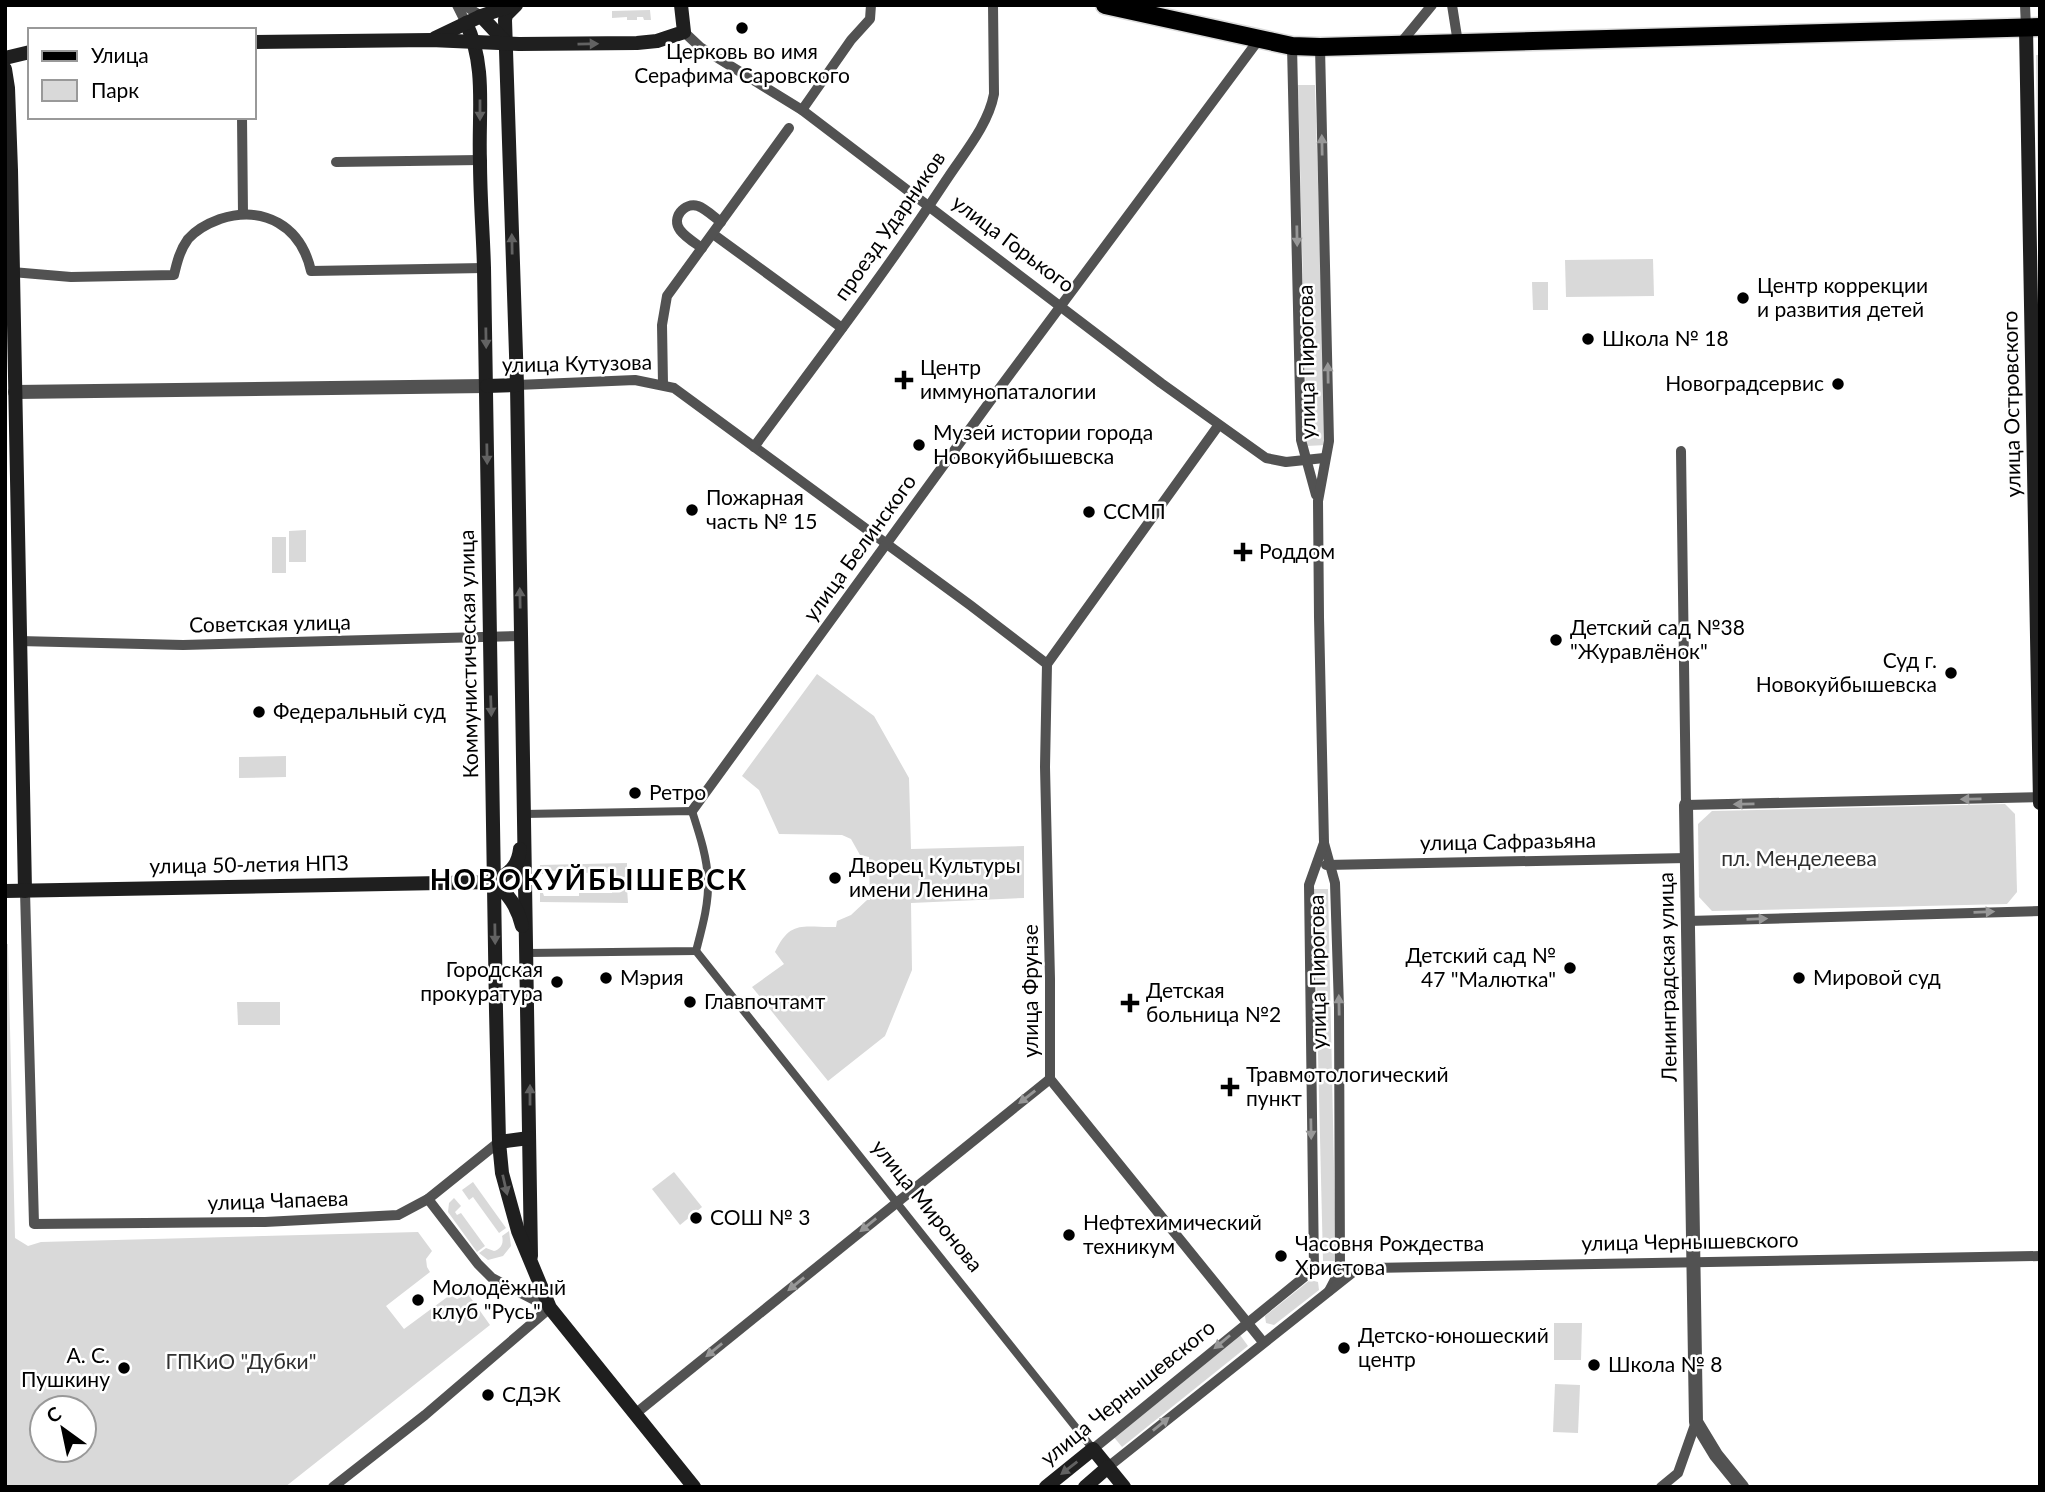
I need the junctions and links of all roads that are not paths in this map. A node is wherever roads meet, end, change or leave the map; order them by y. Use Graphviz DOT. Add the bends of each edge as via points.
graph roads {
  1 [pos="457,5"];
  2 [pos="464,5"];
  3 [pos="515,5"];
  4 [pos="681,5"];
  5 [pos="871,5"];
  6 [pos="993,5"];
  7 [pos="1105,5"];
  8 [pos="1432,5"];
  9 [pos="1452,5"];
  10 [pos="2025,5"];
  11 [pos="481,16"];
  12 [pos="466,23"];
  13 [pos="2033,27"];
  14 [pos="684,32"];
  15 [pos="1260,38"];
  16 [pos="431,40"];
  17 [pos="256,42"];
  18 [pos="475,43"];
  19 [pos="1458,43"];
  20 [pos="507,44"];
  21 [pos="1400,44"];
  22 [pos="1292,46"];
  23 [pos="1320,47"];
  24 [pos="28,52"];
  25 [pos="5,58"];
  26 [pos="5,69"];
  27 [pos="802,110"];
  28 [pos="242,119"];
  29 [pos="789,128"];
  30 [pos="480,160"];
  31 [pos="336,162"];
  32 [pos="929,208"];
  33 [pos="243,214"];
  34 [pos="721,222"];
  35 [pos="713,234"];
  36 [pos="702,248"];
  37 [pos="484,268"];
  38 [pos="12,272"];
  39 [pos="1060,306"];
  40 [pos="842,328"];
  41 [pos="663,384"];
  42 [pos="517,385"];
  43 [pos="486,386"];
  44 [pos="15,392"];
  45 [pos="1218,426"];
  46 [pos="2037,444"];
  47 [pos="754,447"];
  48 [pos="1681,451"];
  49 [pos="1324,458"];
  50 [pos="1306,460"];
  51 [pos="1318,501"];
  52 [pos="887,543"];
  53 [pos="489,636"];
  54 [pos="521,636"];
  55 [pos="19,640"];
  56 [pos="1047,664"];
  57 [pos="2040,797"];
  58 [pos="2040,803"];
  59 [pos="1686,805"];
  60 [pos="692,811"];
  61 [pos="524,814"];
  62 [pos="1324,843"];
  63 [pos="1687,858"];
  64 [pos="1315,865"];
  65 [pos="1330,865"];
  66 [pos="494,882"];
  67 [pos="5,891"];
  68 [pos="25,891"];
  69 [pos="2040,911"];
  70 [pos="1688,921"];
  71 [pos="696,951"];
  72 [pos="527,953"];
  73 [pos="1050,1079"];
  74 [pos="529,1138"];
  75 [pos="499,1142"];
  76 [pos="428,1199"];
  77 [pos="897,1202"];
  78 [pos="2040,1256"];
  79 [pos="531,1261"];
  80 [pos="1694,1263"];
  81 [pos="1314,1269"];
  82 [pos="1340,1269"];
  83 [pos="1357,1269"];
  84 [pos="1329,1291"];
  85 [pos="550,1308"];
  86 [pos="1247,1322"];
  87 [pos="1263,1342"];
  88 [pos="635,1414"];
  89 [pos="1696,1422"];
  90 [pos="1093,1449"];
  91 [pos="1108,1467"];
  92 [pos="333,1487"];
  93 [pos="694,1487"];
  94 [pos="1046,1487"];
  95 [pos="1084,1487"];
  96 [pos="1124,1487"];
  97 [pos="1661,1487"];
  98 [pos="1742,1487"];
  1 -- 12 [label="street"];
  2 -- 11 [label="street"];
  3 -- 11 [label="main road"];
  3 -- 20 [label="main road, Коммунистическая улица" via="506,15"];
  4 -- 14 [label="main road"];
  5 -- 27 [label="street" via="870,19"];
  6 -- 32 [label="street, проезд Ударников" via="991,108"];
  7 -- 15 [label="main road"];
  8 -- 21 [label="street"];
  9 -- 19 [label="street"];
  10 -- 13 [label="street, улица Островского"];
  11 -- 12 [label="main road"];
  11 -- 20 [label="main road"];
  12 -- 16 [label="main road"];
  12 -- 18 [label="main road, Коммунистическая улица"];
  13 -- 19 [label="main road"];
  13 -- 46 [label="main road, улица Островского"];
  20 -- 14 [label="main road, one-way" via="637,43"];
  14 -- 27 [label="street, улица Горького" via="700,47"];
  15 -- 22 [label="main road"];
  15 -- 39 [label="street, улица Белинского"];
  16 -- 17 [label="main road"];
  16 -- 18 [label="main road"];
  18 -- 20 [label="main road"];
  18 -- 30 [label="main road, Коммунистическая улица, one-way" via="480,62"];
  19 -- 21 [label="main road"];
  42 -- 20 [label="main road, Коммунистическая улица, one-way"];
  21 -- 23 [label="main road"];
  22 -- 23 [label="main road"];
  22 -- 50 [label="street, улица Пирогова, one-way" via="1301,440"];
  49 -- 23 [label="street, улица Пирогова, one-way" via="1329,441"];
  24 -- 25 [label="main road"];
  26 -- 38 [label="main road"];
  27 -- 32 [label="street, улица Горького"];
  28 -- 33 [label="street"];
  29 -- 34 [label="street"];
  30 -- 31 [label="street"];
  30 -- 37 [label="main road, Коммунистическая улица"];
  32 -- 39 [label="street, улица Горького"];
  32 -- 40 [label="street, проезд Ударников"];
  33 -- 37 [label="street" via="279,222 298,240 311,271"];
  33 -- 38 [label="street" via="209,223 189,238 174,275"];
  34 -- 35 [label="street"];
  34 -- 36 [label="street" via="700,207 680,211 677,222 681,231"];
  35 -- 36 [label="street"];
  35 -- 40 [label="street"];
  36 -- 41 [label="street" via="667,296 662,325"];
  37 -- 43 [label="main road, Коммунистическая улица, one-way"];
  38 -- 44 [label="main road"];
  39 -- 45 [label="street, улица Горького"];
  39 -- 52 [label="street, улица Белинского"];
  40 -- 47 [label="street, проезд Ударников"];
  41 -- 42 [label="street, улица Кутузова" via="635,380"];
  41 -- 47 [label="street, улица Кутузова"];
  42 -- 43 [label="main road, улица Кутузова"];
  54 -- 42 [label="main road, Коммунистическая улица, one-way"];
  43 -- 44 [label="street, улица Кутузова"];
  43 -- 53 [label="main road, Коммунистическая улица, one-way"];
  44 -- 55 [label="main road"];
  45 -- 50 [label="street, улица Горького" via="1266,458"];
  45 -- 56 [label="street"];
  46 -- 57 [label="main road, улица Островского"];
  47 -- 52 [label="street, улица Кутузова"];
  48 -- 59 [label="street, Ленинградская улица"];
  49 -- 50 [label="street, улица Горького"];
  49 -- 51 [label="street, улица Пирогова"];
  50 -- 51 [label="street, улица Пирогова"];
  51 -- 62 [label="street, улица Пирогова"];
  52 -- 56 [label="street, улица Кутузова"];
  52 -- 60 [label="street, улица Белинского"];
  53 -- 54 [label="street, Советская улица"];
  53 -- 55 [label="street, Советская улица" via="183,645"];
  53 -- 66 [label="main road, Коммунистическая улица, one-way"];
  54 -- 61 [label="main road, Коммунистическая улица"];
  55 -- 68 [label="main road"];
  56 -- 73 [label="street, улица Фрунзе"];
  57 -- 58 [label="main road, улица Островского"];
  57 -- 59 [label="street, one-way"];
  59 -- 63 [label="street, Ленинградская улица"];
  60 -- 61 [label="street"];
  60 -- 71 [label="street" via="708,882"];
  61 -- 66 [label="main road" via="519,860 511,872"];
  61 -- 72 [label="main road, Коммунистическая улица"];
  62 -- 64 [label="street, улица Пирогова"];
  62 -- 65 [label="street, улица Пирогова"];
  63 -- 65 [label="street, улица Сафразьяна"];
  63 -- 70 [label="street, Ленинградская улица"];
  64 -- 65 [label="street, улица Сафразьяна"];
  64 -- 81 [label="street, улица Пирогова, one-way" via="1309,886"];
  82 -- 65 [label="street, улица Пирогова, one-way" via="1339,1008 1335,883"];
  66 -- 68 [label="main road, улица 50-летия НПЗ"];
  66 -- 72 [label="main road" via="519,912"];
  66 -- 75 [label="main road, Коммунистическая улица, one-way"];
  67 -- 68 [label="main road, улица 50-летия НПЗ"];
  68 -- 76 [label="street, улица Чапаева" via="34,1224 372,1218 398,1215"];
  70 -- 69 [label="street, one-way"];
  70 -- 80 [label="street, Ленинградская улица"];
  71 -- 72 [label="street"];
  71 -- 77 [label="street, улица Миронова"];
  74 -- 72 [label="main road, Коммунистическая улица, one-way"];
  73 -- 77 [label="street, улица Фрунзе, one-way"];
  73 -- 86 [label="street"];
  74 -- 75 [label="main road"];
  74 -- 79 [label="main road, Коммунистическая улица"];
  75 -- 76 [label="street, улица Чапаева"];
  75 -- 79 [label="main road, Коммунистическая улица, one-way" via="510,1204"];
  76 -- 85 [label="street" via="492,1278"];
  77 -- 88 [label="street, улица Фрунзе, one-way"];
  77 -- 90 [label="street, улица Миронова"];
  78 -- 80 [label="street, улица Чернышевского"];
  79 -- 85 [label="main road, Коммунистическая улица"];
  80 -- 83 [label="street, улица Чернышевского"];
  80 -- 89 [label="street, Ленинградская улица"];
  81 -- 82 [label="street, улица Чернышевского"];
  81 -- 86 [label="street, улица Чернышевского"];
  82 -- 83 [label="street, улица Чернышевского"];
  82 -- 84 [label="street"];
  83 -- 84 [label="street"];
  84 -- 87 [label="street"];
  85 -- 88 [label="main road, Коммунистическая улица"];
  85 -- 92 [label="street"];
  86 -- 87 [label="street"];
  86 -- 90 [label="street, улица Чернышевского, one-way"];
  91 -- 87 [label="street, one-way"];
  88 -- 93 [label="main road, Коммунистическая улица"];
  89 -- 97 [label="street" via="1678,1473"];
  89 -- 98 [label="street"];
  90 -- 91 [label="main road, улица Миронова"];
  90 -- 94 [label="main road, улица Чернышевского, one-way"];
  91 -- 95 [label="main road"];
  91 -- 96 [label="main road, улица Миронова"];
}
